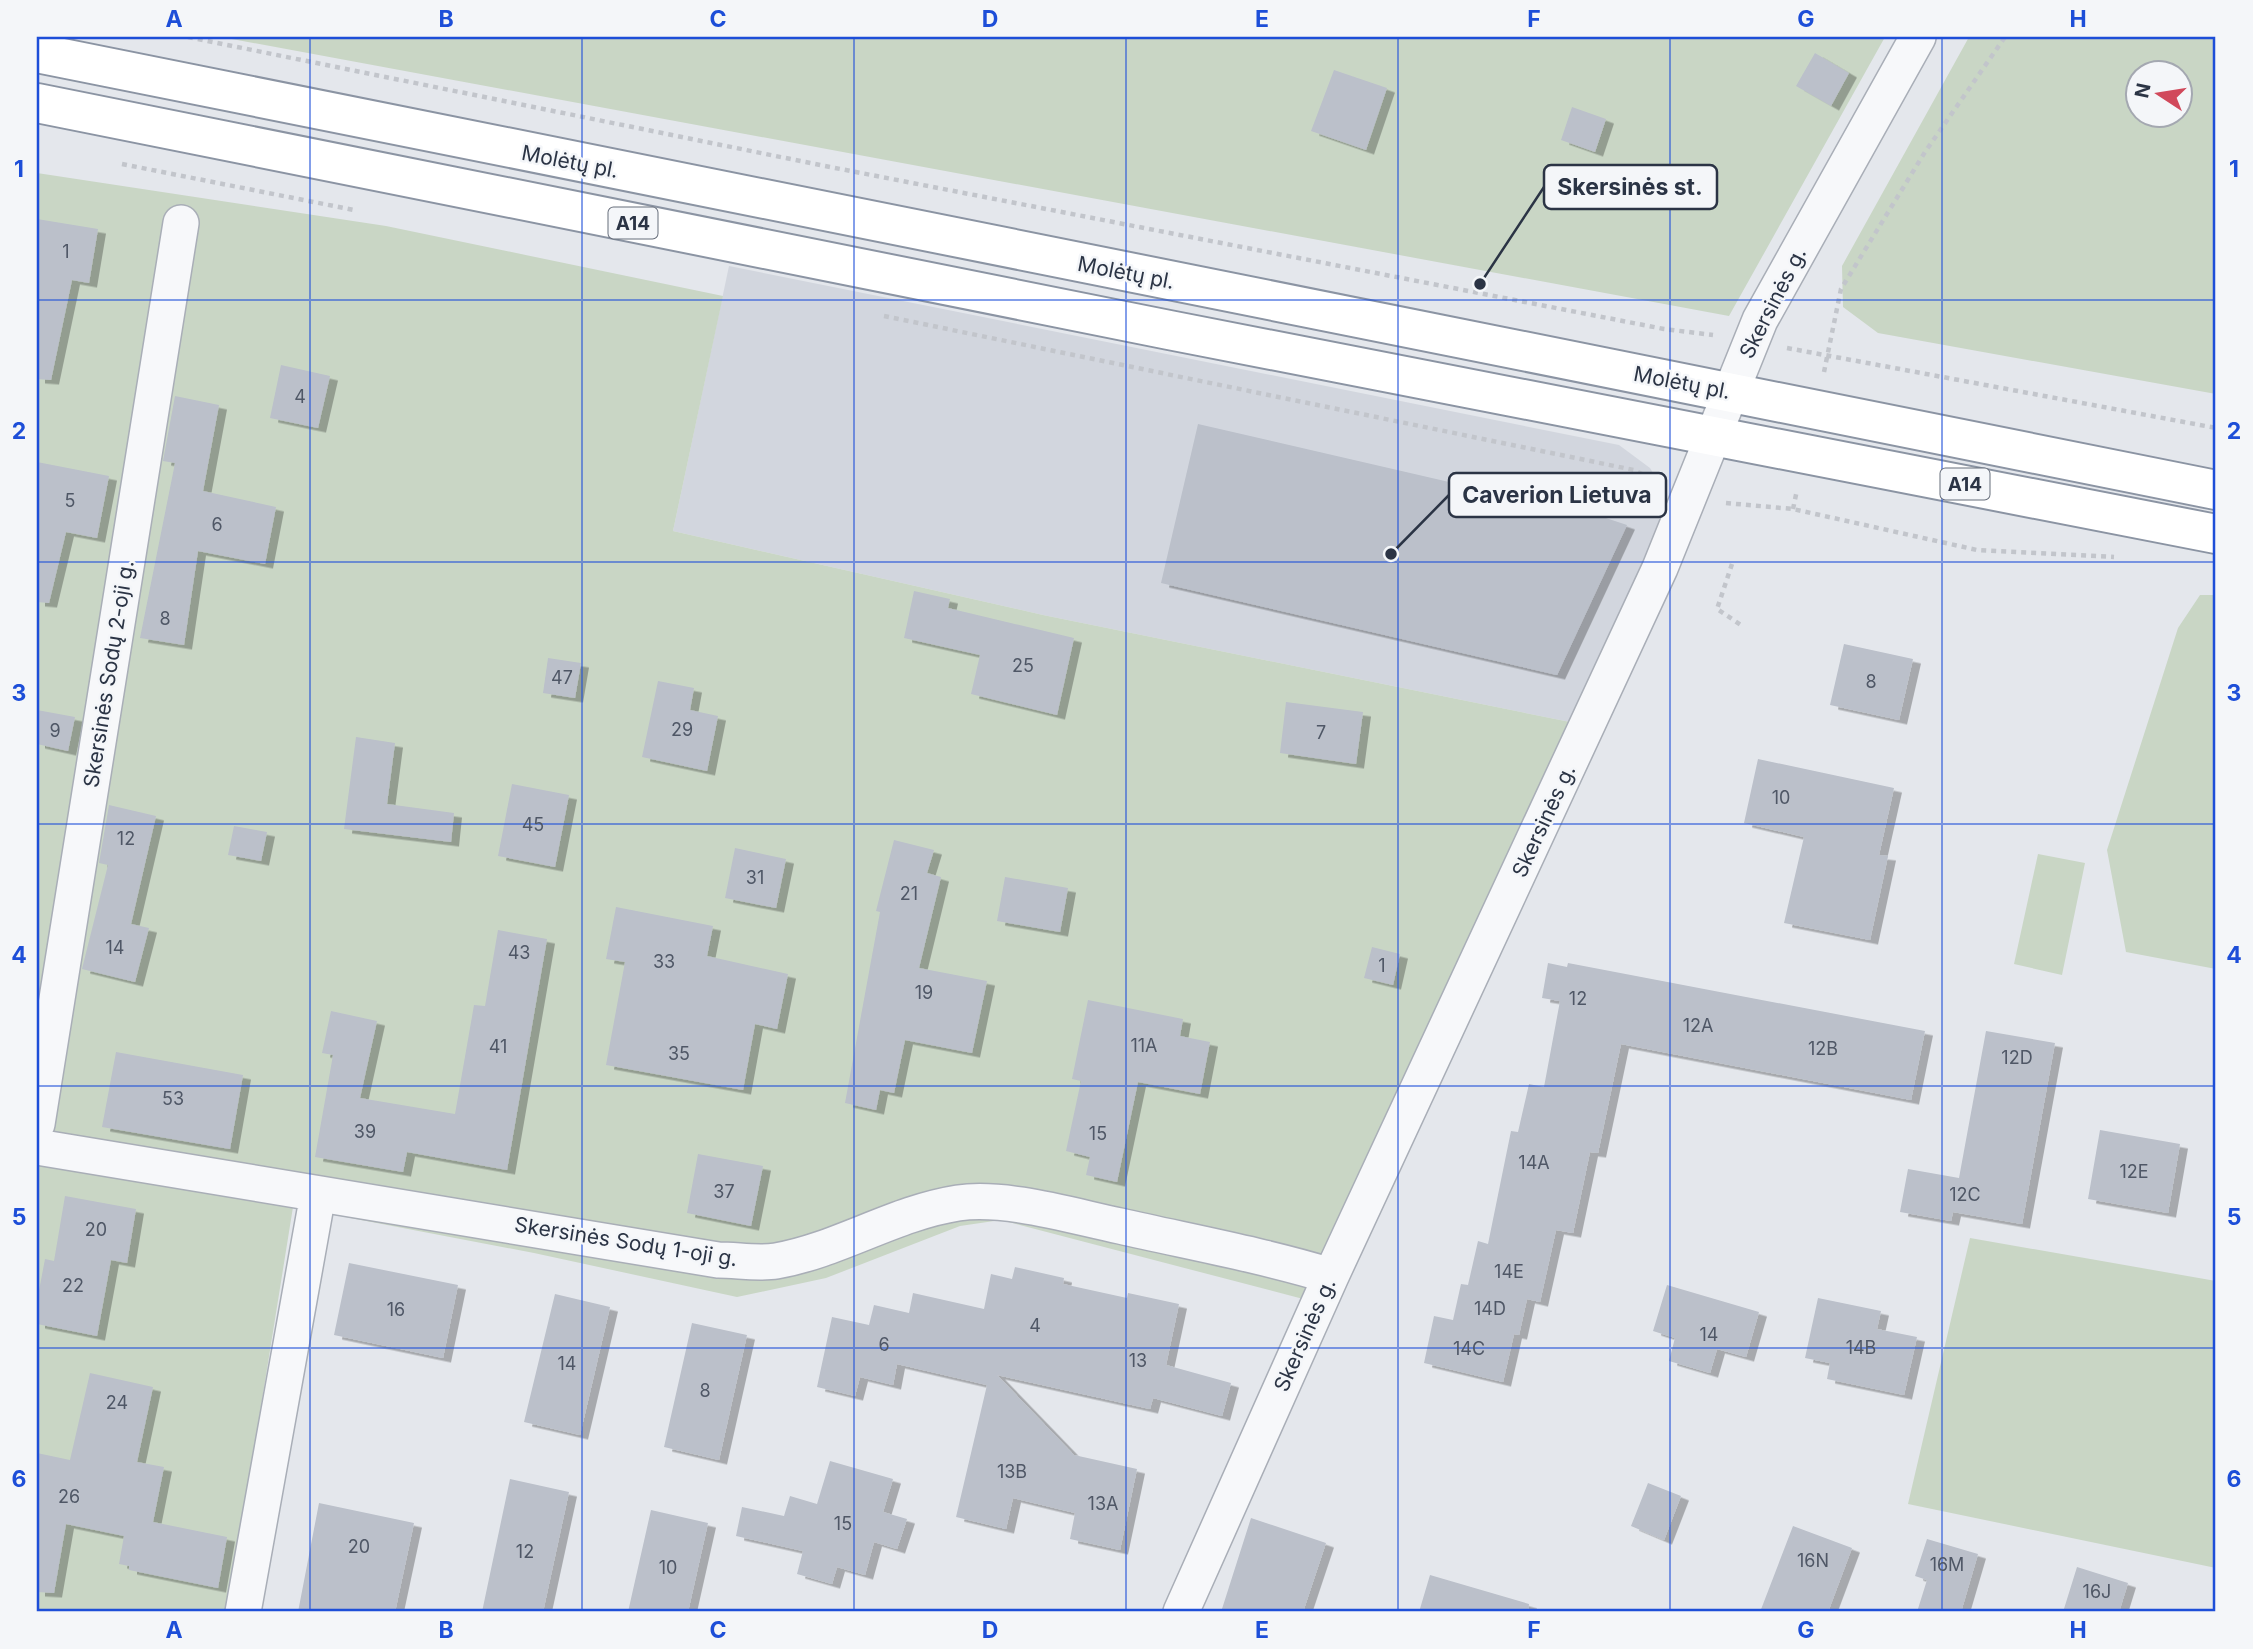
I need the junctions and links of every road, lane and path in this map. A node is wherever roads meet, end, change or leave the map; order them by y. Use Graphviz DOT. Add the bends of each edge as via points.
graph roads {
  1 [pos="188,37"];
  2 [pos="1918,37"];
  3 [pos="2006,37"];
  4 [pos="37,53"];
  5 [pos="37,103"];
  6 [pos="118,163"];
  7 [pos="363,212"];
  8 [pos="181,223"];
  9 [pos="876,315"];
  10 [pos="1752,340"];
  11 [pos="1828,358"];
  12 [pos="1731,392"];
  13 [pos="1815,409"];
  14 [pos="2216,428"];
  15 [pos="1713,436"];
  16 [pos="1804,453"];
  17 [pos="2216,490"];
  18 [pos="1688,499"];
  19 [pos="1793,509"];
  20 [pos="2216,534"];
  21 [pos="2127,558"];
  22 [pos="1732,564"];
  23 [pos="1744,627"];
  24 [pos="37,1124"];
  25 [pos="37,1147"];
  26 [pos="318,1194"];
  27 [pos="1331,1276"];
  28 [pos="243,1612"];
  29 [pos="1181,1612"];
  1 -- 10 [label="path" via="1664,329"];
  2 -- 10 [label="street, Skersinės g."];
  3 -- 11 [label="path" via="1925,152 1841,289"];
  4 -- 12 [label="highway, Molėtų pl. / A14"];
  5 -- 15 [label="highway, A14"];
  6 -- 7 [label="path"];
  8 -- 24 [label="street, Skersinės Sodų 2-oji g."];
  9 -- 18 [label="path" via="1634,470"];
  10 -- 11 [label="path"];
  10 -- 12 [label="street, Skersinės g."];
  11 -- 13 [label="path"];
  11 -- 14 [label="path"];
  12 -- 13 [label="highway, Molėtų pl. / A14"];
  12 -- 15 [label="street, Skersinės g."];
  13 -- 17 [label="highway, Molėtų pl. / A14"];
  15 -- 16 [label="highway, A14"];
  15 -- 18 [label="street, Skersinės g."];
  16 -- 19 [label="path"];
  16 -- 20 [label="highway, A14"];
  18 -- 19 [label="path"];
  18 -- 27 [label="street, Skersinės g." via="1600,701"];
  19 -- 21 [label="path" via="1977,550"];
  22 -- 23 [label="path" via="1717,609"];
  25 -- 26 [label="street, Skersinės Sodų 1-oji g."];
  26 -- 27 [label="street, Skersinės Sodų 1-oji g." via="718,1260 774,1261 897,1218 960,1203 998,1204 1290,1263"];
  26 -- 28 [label="street"];
  27 -- 29 [label="street, Skersinės g."];
}
